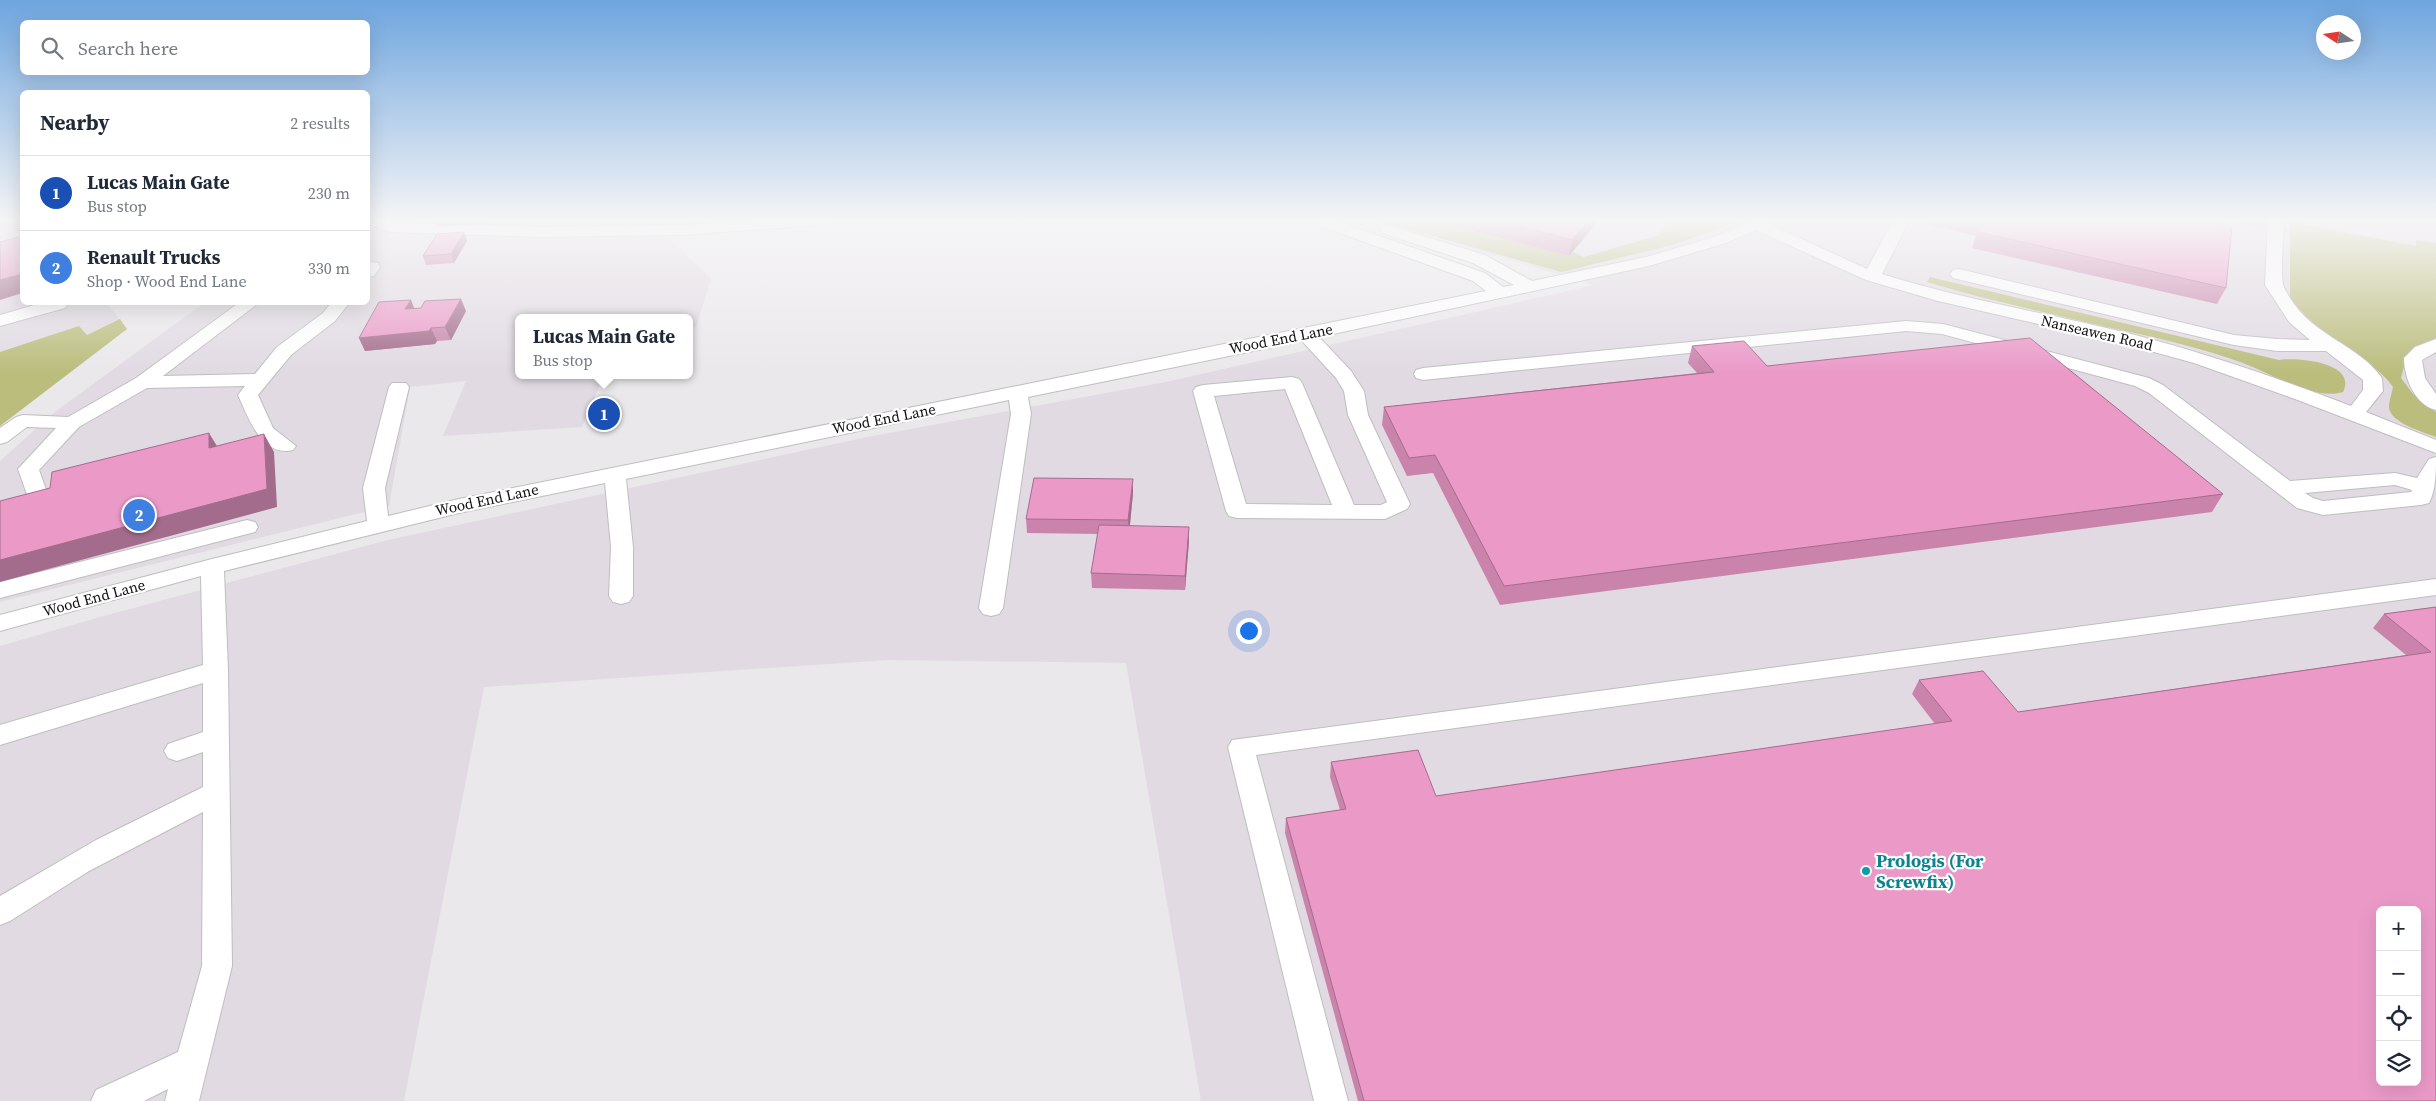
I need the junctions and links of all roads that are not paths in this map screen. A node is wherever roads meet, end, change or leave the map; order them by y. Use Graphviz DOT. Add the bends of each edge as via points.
graph roads {
  1 [pos="1460,270"];
  2 [pos="1499,270"];
  3 [pos="1594,270"];
  4 [pos="1858,270"];
  5 [pos="1875,270"];
  6 [pos="2274,270"];
  7 [pos="1959,274"];
  8 [pos="1872,276"];
  9 [pos="1524,284"];
  10 [pos="1499,293"];
  11 [pos="56,305"];
  12 [pos="248,305"];
  13 [pos="339,305"];
  14 [pos="0,321"];
  15 [pos="1306,334"];
  16 [pos="2328,346"];
  17 [pos="2436,346"];
  18 [pos="1423,374"];
  19 [pos="260,380"];
  20 [pos="143,382"];
  21 [pos="399,387"];
  22 [pos="1018,392"];
  23 [pos="2436,404"];
  24 [pos="2354,415"];
  25 [pos="72,423"];
  26 [pos="0,438"];
  27 [pos="286,446"];
  28 [pos="2436,447"];
  29 [pos="2436,464"];
  30 [pos="615,474"];
  31 [pos="38,498"];
  32 [pos="1346,512"];
  33 [pos="378,525"];
  34 [pos="248,527"];
  35 [pos="212,566"];
  36 [pos="2436,587"];
  37 [pos="0,590"];
  38 [pos="621,596"];
  39 [pos="991,608"];
  40 [pos="0,623"];
  41 [pos="216,670"];
  42 [pos="0,734"];
  43 [pos="216,738"];
  44 [pos="177,750"];
  45 [pos="216,793"];
  46 [pos="0,912"];
  47 [pos="192,1062"];
  48 [pos="108,1101"];
  49 [pos="182,1101"];
  50 [pos="1331,1101"];
  1 -- 10 [label="street" via="1479,277"];
  2 -- 9 [label="street"];
  3 -- 9 [label="street, Wood End Lane"];
  4 -- 8 [label="street, Nanseawen Road"];
  5 -- 8 [label="street"];
  6 -- 16 [label="street" via="2274,285 2295,318"];
  7 -- 16 [label="street" via="2234,340"];
  8 -- 24 [label="street, Nanseawen Road" via="1931,294 2164,348 2227,367"];
  9 -- 10 [label="street, Wood End Lane"];
  10 -- 15 [label="street, Wood End Lane"];
  11 -- 14 [label="street"];
  12 -- 20 [label="street"];
  13 -- 19 [label="street" via="329,317 284,351"];
  15 -- 22 [label="street, Wood End Lane"];
  15 -- 32 [label="street" via="1344,375 1354,391 1358,415 1399,504 1385,512"];
  16 -- 24 [label="street" via="2372,378 2373,391"];
  17 -- 23 [label="street" via="2414,358 2412,369 2417,383"];
  18 -- 29 [label="street" via="1924,326 2142,382 2156,389 2286,488 2396,479 2422,486"];
  19 -- 20 [label="street"];
  19 -- 27 [label="street" via="248,395 264,431"];
  20 -- 25 [label="street"];
  21 -- 33 [label="street" via="374,488"];
  22 -- 30 [label="street, Wood End Lane"];
  22 -- 39 [label="street" via="1021,414"];
  24 -- 28 [label="street, Nanseawen Road"];
  25 -- 26 [label="street" via="23,421"];
  25 -- 31 [label="street" via="28,469"];
  30 -- 33 [label="street, Wood End Lane"];
  30 -- 38 [label="street" via="622,547"];
  32 -- 32 [label="street" via="1292,383 1203,392 1237,511"];
  33 -- 35 [label="street, Wood End Lane"];
  34 -- 37 [label="street"];
  35 -- 40 [label="street, Wood End Lane"];
  35 -- 41 [label="street"];
  36 -- 50 [label="street" via="1241,747"];
  41 -- 42 [label="street"];
  41 -- 43 [label="street"];
  43 -- 44 [label="street"];
  43 -- 45 [label="street"];
  45 -- 46 [label="street" via="53,876"];
  45 -- 47 [label="street" via="216,966"];
  47 -- 48 [label="street"];
  47 -- 49 [label="street"];
}
